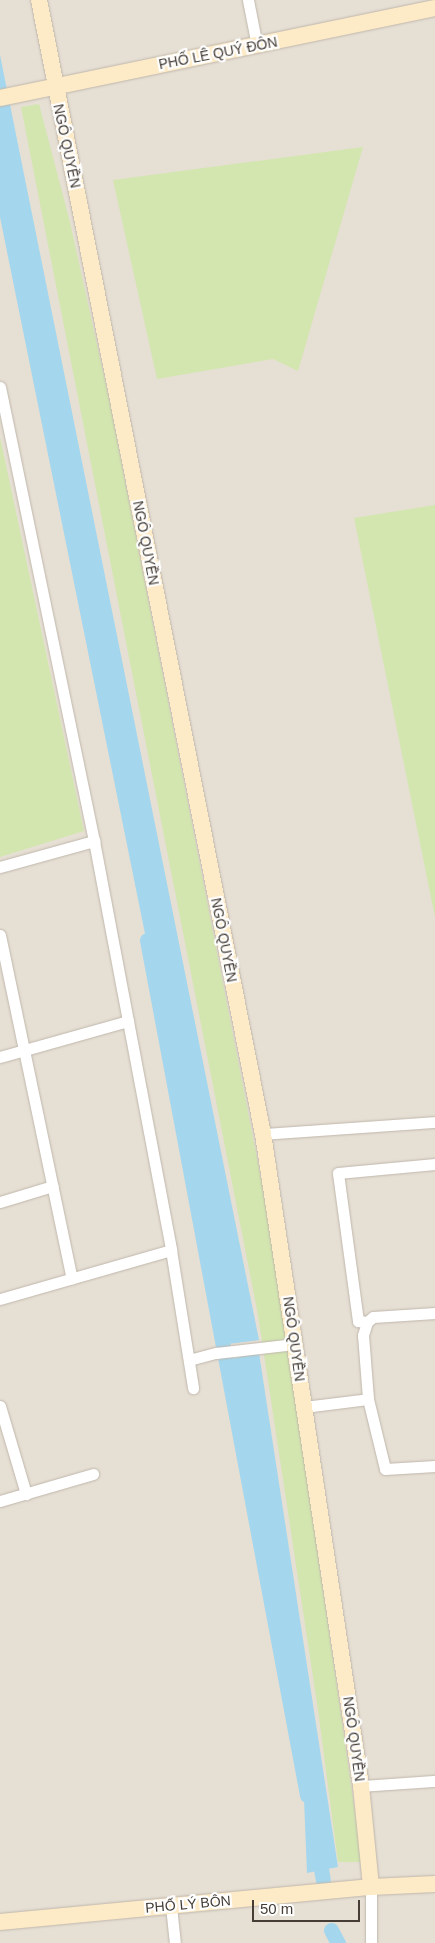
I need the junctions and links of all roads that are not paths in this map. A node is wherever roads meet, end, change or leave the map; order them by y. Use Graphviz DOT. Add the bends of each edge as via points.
graph roads {
  1 [pos="39,0"];
  2 [pos="248,0"];
  3 [pos="428,6"];
  4 [pos="257,46"];
  5 [pos="54,86"];
  6 [pos="7,96"];
  7 [pos="0,387"];
  8 [pos="94,841"];
  9 [pos="0,867"];
  10 [pos="0,935"];
  11 [pos="128,1021"];
  12 [pos="24,1049"];
  13 [pos="0,1057"];
  14 [pos="435,1122"];
  15 [pos="263,1134"];
  16 [pos="435,1164"];
  17 [pos="52,1186"];
  18 [pos="0,1202"];
  19 [pos="171,1250"];
  20 [pos="72,1278"];
  21 [pos="0,1299"];
  22 [pos="435,1313"];
  23 [pos="367,1322"];
  24 [pos="294,1344"];
  25 [pos="189,1360"];
  26 [pos="193,1388"];
  27 [pos="368,1399"];
  28 [pos="0,1406"];
  29 [pos="304,1407"];
  30 [pos="435,1466"];
  31 [pos="93,1474"];
  32 [pos="26,1494"];
  33 [pos="0,1501"];
  34 [pos="435,1781"];
  35 [pos="361,1786"];
  36 [pos="435,1884"];
  37 [pos="371,1886"];
  38 [pos="171,1906"];
  39 [pos="0,1922"];
  40 [pos="175,1943"];
  41 [pos="371,1943"];
  1 -- 5 [label="street, NGÔ QUYỀN"];
  2 -- 4 [label="street"];
  3 -- 4 [label="street, PHỐ LÊ QUÝ ĐÔN"];
  4 -- 5 [label="street, PHỐ LÊ QUÝ ĐÔN"];
  5 -- 6 [label="street, PHỐ LÊ QUÝ ĐÔN"];
  5 -- 15 [label="street, NGÔ QUYỀN"];
  7 -- 8 [label="street"];
  8 -- 9 [label="street"];
  8 -- 11 [label="street"];
  10 -- 12 [label="street"];
  11 -- 12 [label="street"];
  11 -- 19 [label="street"];
  12 -- 13 [label="street"];
  12 -- 17 [label="street"];
  14 -- 15 [label="street"];
  15 -- 24 [label="street, NGÔ QUYỀN"];
  16 -- 23 [label="street" via="338,1173 358,1321"];
  17 -- 18 [label="street"];
  17 -- 20 [label="street"];
  19 -- 20 [label="street"];
  19 -- 25 [label="street"];
  20 -- 21 [label="street"];
  22 -- 23 [label="street" via="373,1317"];
  23 -- 27 [label="street" via="362,1335"];
  24 -- 25 [label="street" via="216,1353"];
  24 -- 29 [label="street, NGÔ QUYỀN"];
  25 -- 26 [label="street"];
  27 -- 29 [label="street"];
  27 -- 30 [label="street" via="385,1469"];
  28 -- 32 [label="street"];
  29 -- 35 [label="street, NGÔ QUYỀN"];
  31 -- 32 [label="street"];
  32 -- 33 [label="street"];
  34 -- 35 [label="street"];
  35 -- 37 [label="street, NGÔ QUYỀN"];
  36 -- 37 [label="street, PHỐ LÝ BÔN"];
  37 -- 38 [label="street, PHỐ LÝ BÔN"];
  37 -- 41 [label="street"];
  38 -- 39 [label="street, PHỐ LÝ BÔN"];
  38 -- 40 [label="street"];
}
